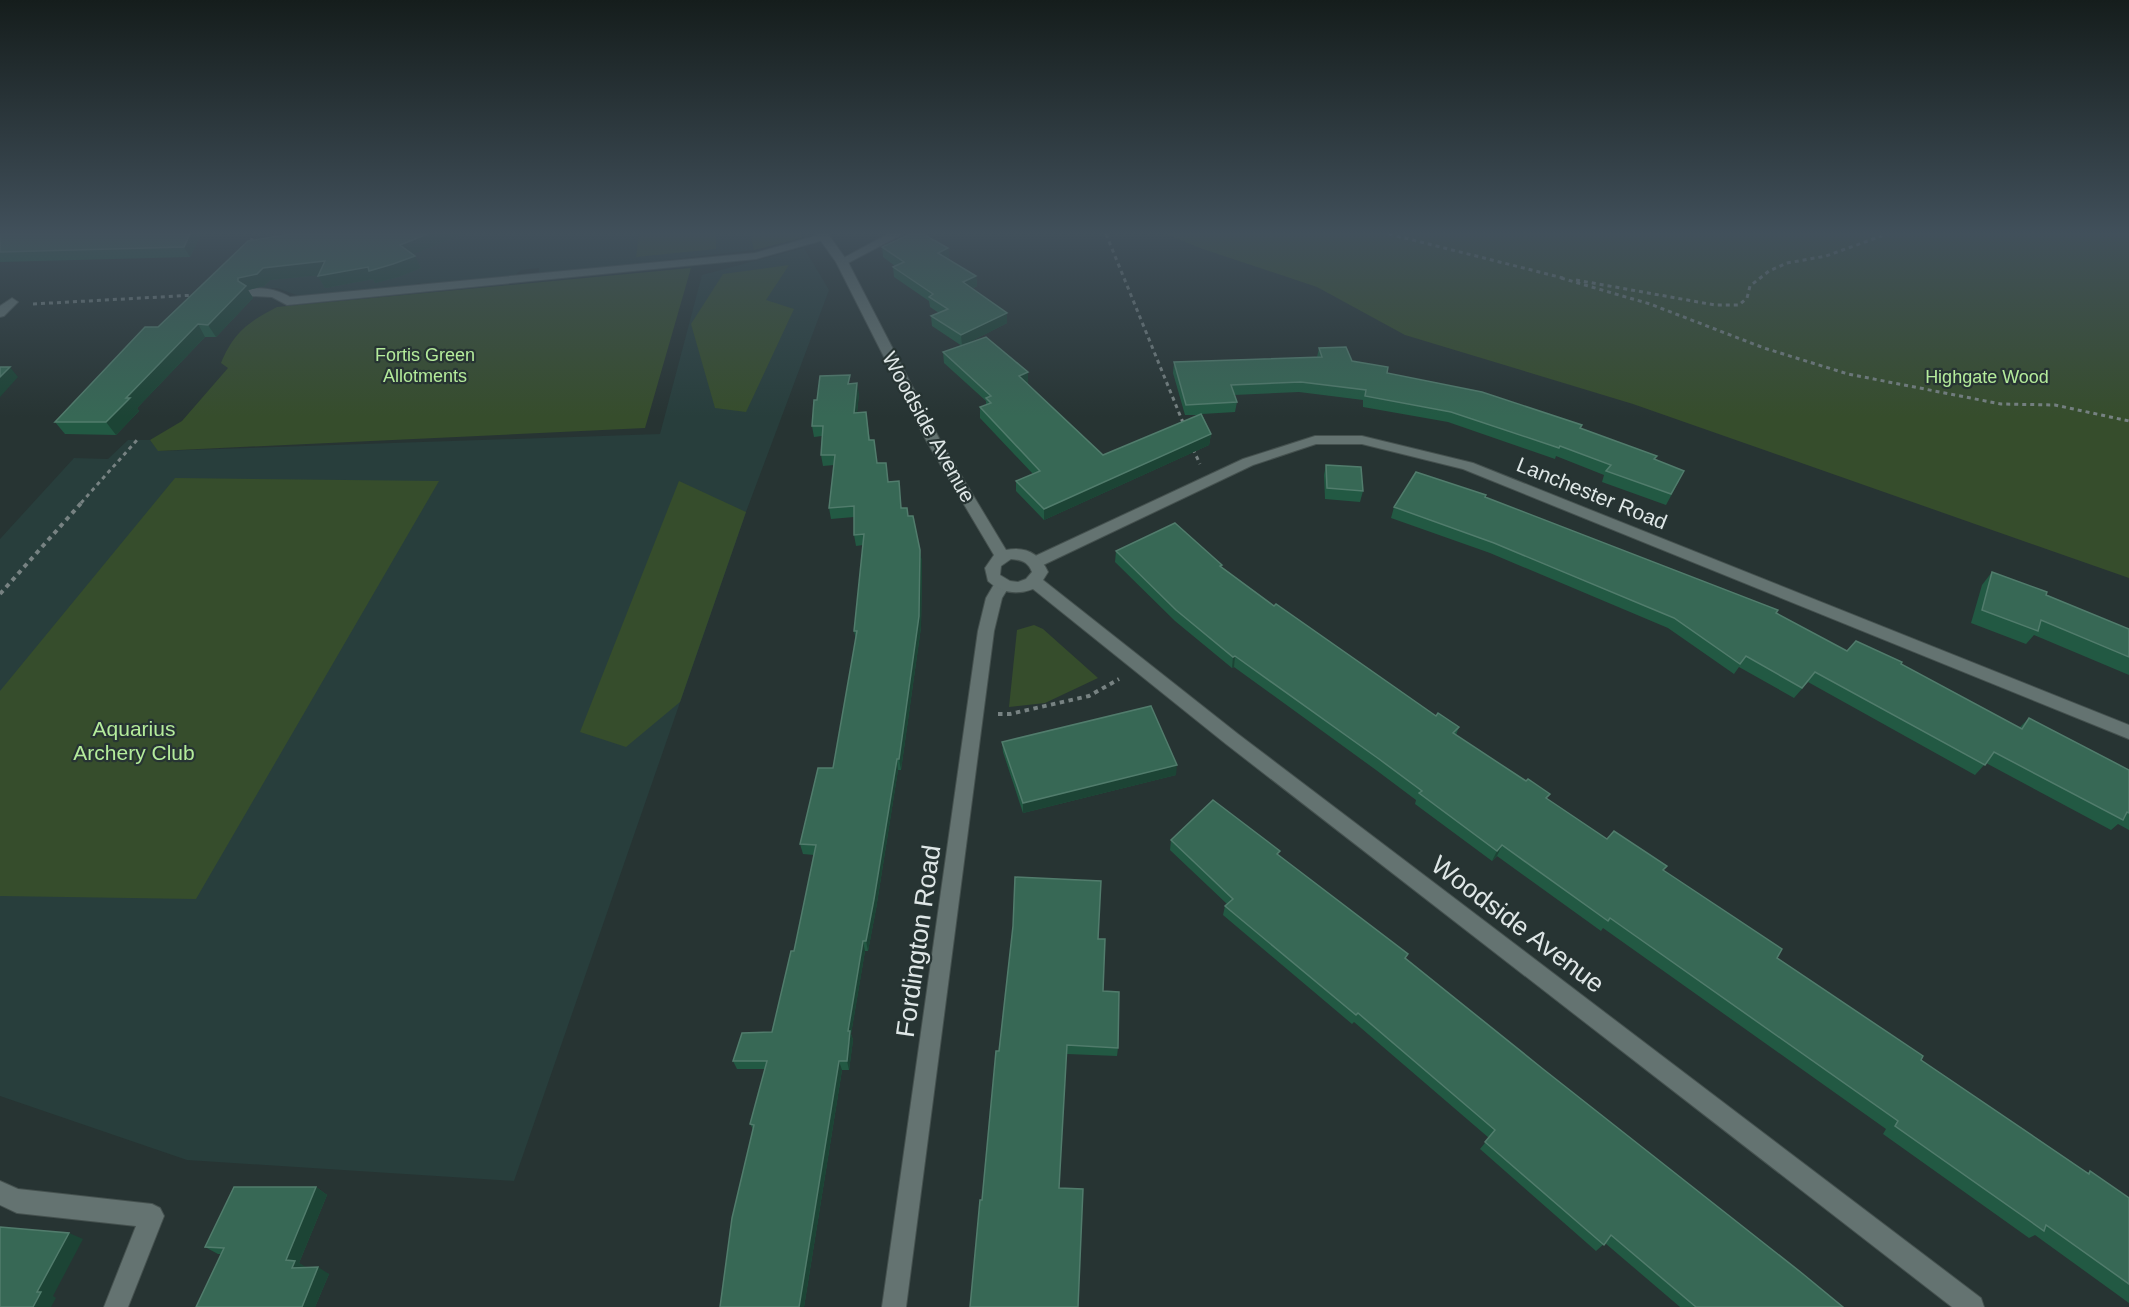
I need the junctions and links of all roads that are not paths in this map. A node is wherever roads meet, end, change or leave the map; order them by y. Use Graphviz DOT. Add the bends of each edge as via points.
graph roads {
  1 [pos="277,295"];
  2 [pos="364,295"];
  3 [pos="859,295"];
  4 [pos="1003,557"];
  5 [pos="1035,572"];
  6 [pos="1002,585"];
  7 [pos="2129,732"];
  8 [pos="0,1193"];
  9 [pos="116,1307"];
  10 [pos="894,1307"];
  11 [pos="1972,1307"];
  1 -- 2 [label="street" via="287,302"];
  3 -- 4 [label="street, Woodside Avenue" via="934,442"];
  4 -- 5 [label="street, Woodside Avenue" via="1025,555"];
  4 -- 6 [label="street" via="992,571"];
  5 -- 6 [label="street" via="1024,586"];
  5 -- 7 [label="street, Lanchester Road" via="1248,462 1315,440 1362,440 1468,466"];
  5 -- 11 [label="street, Woodside Avenue" via="1140,668"];
  6 -- 10 [label="street, Fordington Road" via="994,598 986,631"];
  8 -- 9 [label="street" via="17,1201 152,1216"];
}
